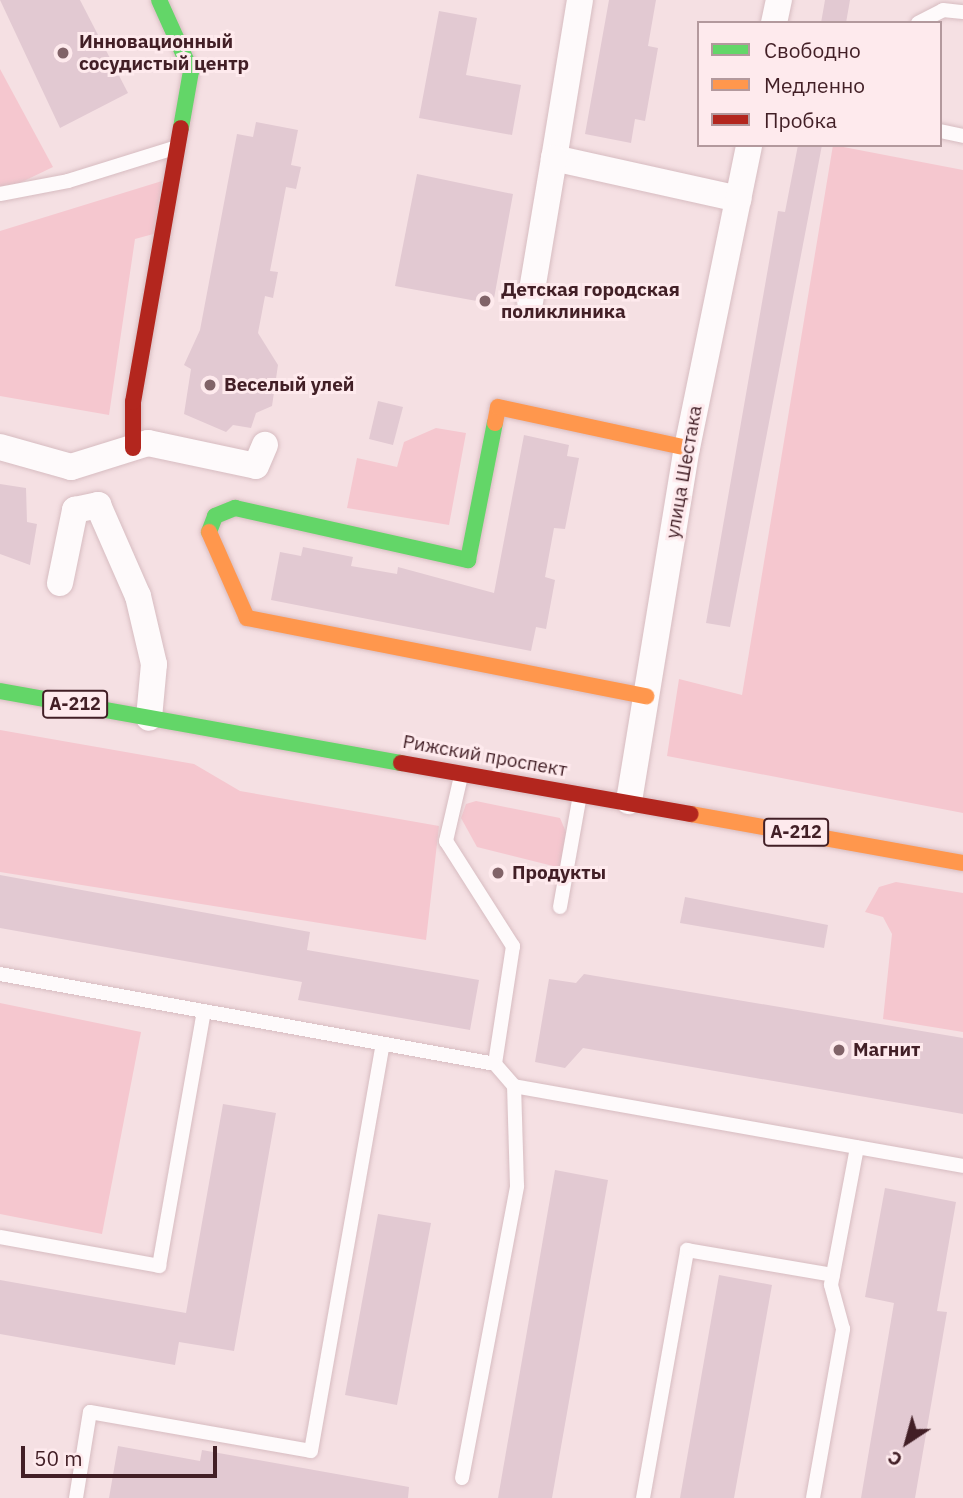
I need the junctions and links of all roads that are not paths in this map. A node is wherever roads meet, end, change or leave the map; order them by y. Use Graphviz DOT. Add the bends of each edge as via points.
graph roads {
  1 [pos="159,0"];
  2 [pos="580,0"];
  3 [pos="779,0"];
  4 [pos="963,12"];
  5 [pos="774,21"];
  6 [pos="922,21"];
  7 [pos="942,131"];
  8 [pos="963,136"];
  9 [pos="179,146"];
  10 [pos="749,147"];
  11 [pos="554,158"];
  12 [pos="0,194"];
  13 [pos="738,199"];
  14 [pos="530,302"];
  15 [pos="265,445"];
  16 [pos="0,447"];
  17 [pos="133,448"];
  18 [pos="687,448"];
  19 [pos="60,583"];
  20 [pos="0,691"];
  21 [pos="646,696"];
  22 [pos="149,718"];
  23 [pos="461,774"];
  24 [pos="580,793"];
  25 [pos="629,801"];
  26 [pos="963,863"];
  27 [pos="560,907"];
  28 [pos="0,974"];
  29 [pos="204,1012"];
  30 [pos="383,1044"];
  31 [pos="495,1064"];
  32 [pos="514,1086"];
  33 [pos="857,1147"];
  34 [pos="963,1166"];
  35 [pos="0,1237"];
  36 [pos="832,1275"];
  37 [pos="462,1478"];
  38 [pos="76,1498"];
  39 [pos="643,1498"];
  40 [pos="813,1498"];
  1 -- 9 [label="main road" via="191,71"];
  2 -- 11 [label="street"];
  3 -- 5 [label="street"];
  4 -- 6 [label="lane" via="943,10"];
  7 -- 8 [label="lane"];
  9 -- 12 [label="lane" via="68,181"];
  9 -- 17 [label="main road" via="134,402"];
  10 -- 13 [label="street, улица Шестака"];
  11 -- 13 [label="street"];
  11 -- 14 [label="street"];
  13 -- 18 [label="street, улица Шестака"];
  15 -- 17 [label="street" via="256,466 148,443"];
  16 -- 17 [label="street" via="71,467"];
  18 -- 21 [label="street, улица Шестака"];
  18 -- 21 [label="main road" via="498,407 468,560 234,508 215,516 208,535 247,618"];
  19 -- 22 [label="street" via="75,510 98,505 138,596 154,664"];
  20 -- 22 [label="main road, Рижский проспект / А-212"];
  21 -- 25 [label="street, улица Шестака"];
  22 -- 23 [label="main road, Рижский проспект / А-212"];
  23 -- 24 [label="main road, Рижский проспект / А-212"];
  23 -- 31 [label="lane" via="446,841 513,946"];
  24 -- 25 [label="main road, Рижский проспект / А-212"];
  24 -- 27 [label="lane"];
  25 -- 26 [label="main road, Рижский проспект / А-212"];
  28 -- 29 [label="lane"];
  29 -- 30 [label="lane"];
  29 -- 35 [label="lane" via="159,1266"];
  30 -- 31 [label="lane"];
  30 -- 38 [label="lane" via="311,1451 90,1412"];
  31 -- 32 [label="lane"];
  32 -- 33 [label="lane"];
  32 -- 37 [label="lane" via="517,1186"];
  33 -- 34 [label="lane"];
  33 -- 36 [label="lane"];
  36 -- 39 [label="lane" via="687,1250"];
  36 -- 40 [label="lane" via="843,1329"];
}
